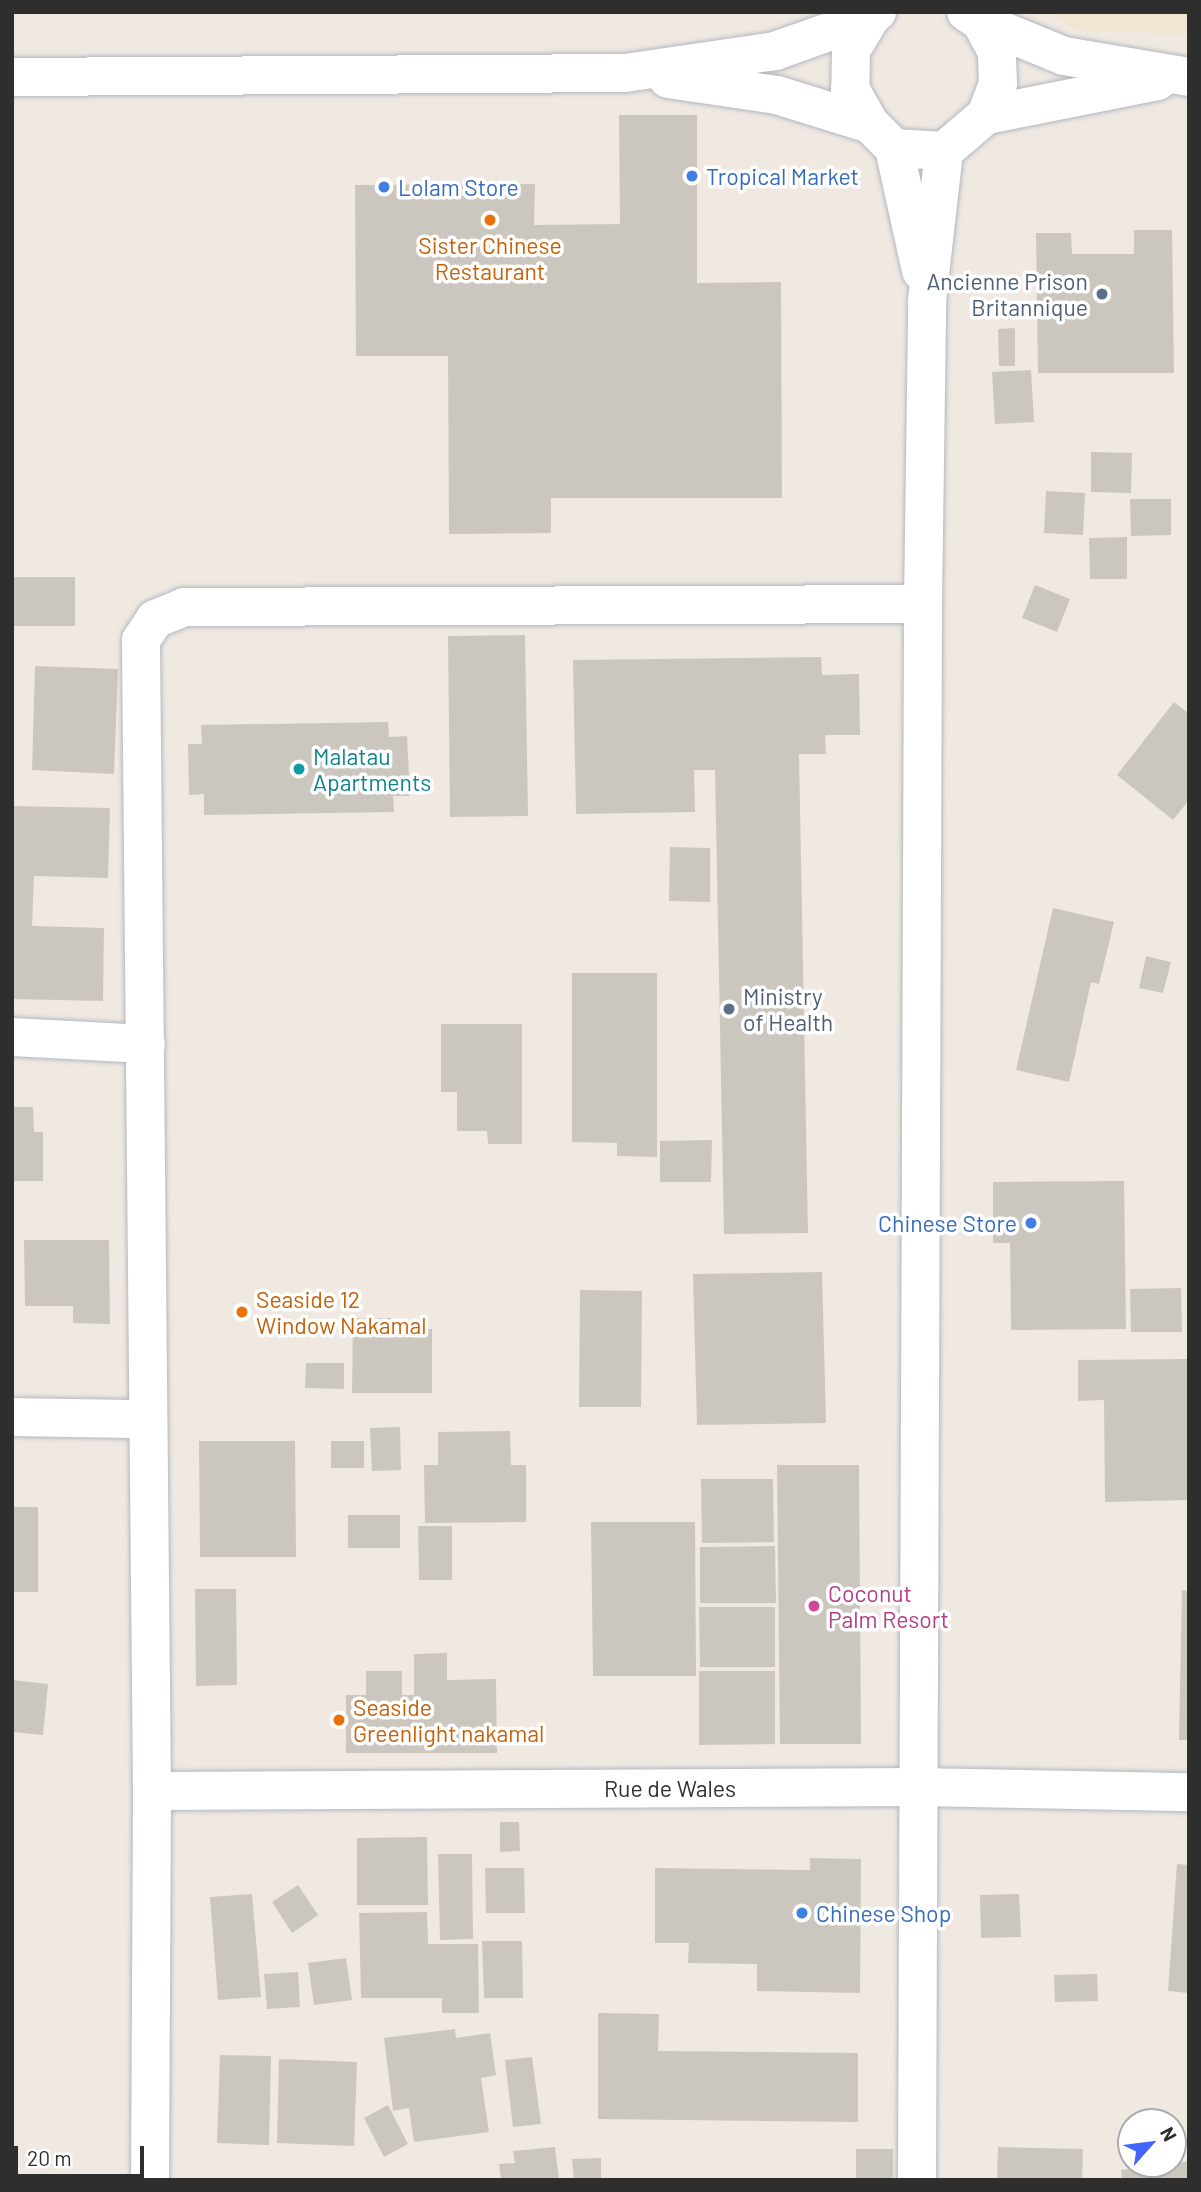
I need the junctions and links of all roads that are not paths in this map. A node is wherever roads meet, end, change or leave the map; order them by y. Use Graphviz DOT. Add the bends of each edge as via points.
graph roads {
  1 [pos="874,14"];
  2 [pos="974,17"];
  3 [pos="625,73"];
  4 [pos="12,77"];
  5 [pos="1185,77"];
  6 [pos="986,115"];
  7 [pos="882,136"];
  8 [pos="944,151"];
  9 [pos="927,300"];
  10 [pos="923,604"];
  11 [pos="12,1037"];
  12 [pos="146,1044"];
  13 [pos="12,1417"];
  14 [pos="146,1419"];
  15 [pos="917,1787"];
  16 [pos="152,1791"];
  17 [pos="1189,1792"];
  18 [pos="150,2180"];
  19 [pos="917,2180"];
  1 -- 3 [label="street" via="775,51"];
  1 -- 7 [label="street" via="851,50 850,89"];
  2 -- 5 [label="street" via="1064,56"];
  2 -- 6 [label="street" via="997,52 998,84"];
  3 -- 4 [label="street"];
  3 -- 7 [label="street" via="778,95"];
  5 -- 6 [label="street"];
  6 -- 8 [label="street"];
  7 -- 8 [label="street"];
  7 -- 9 [label="street"];
  8 -- 9 [label="street"];
  9 -- 10 [label="street"];
  10 -- 12 [label="street" via="184,607 155,619 141,640"];
  10 -- 15 [label="street"];
  11 -- 12 [label="street"];
  12 -- 14 [label="street"];
  13 -- 14 [label="street"];
  14 -- 16 [label="street"];
  15 -- 16 [label="street, Rue de Wales"];
  15 -- 17 [label="street, Rue de Wales"];
  15 -- 19 [label="street"];
  16 -- 18 [label="street"];
}
